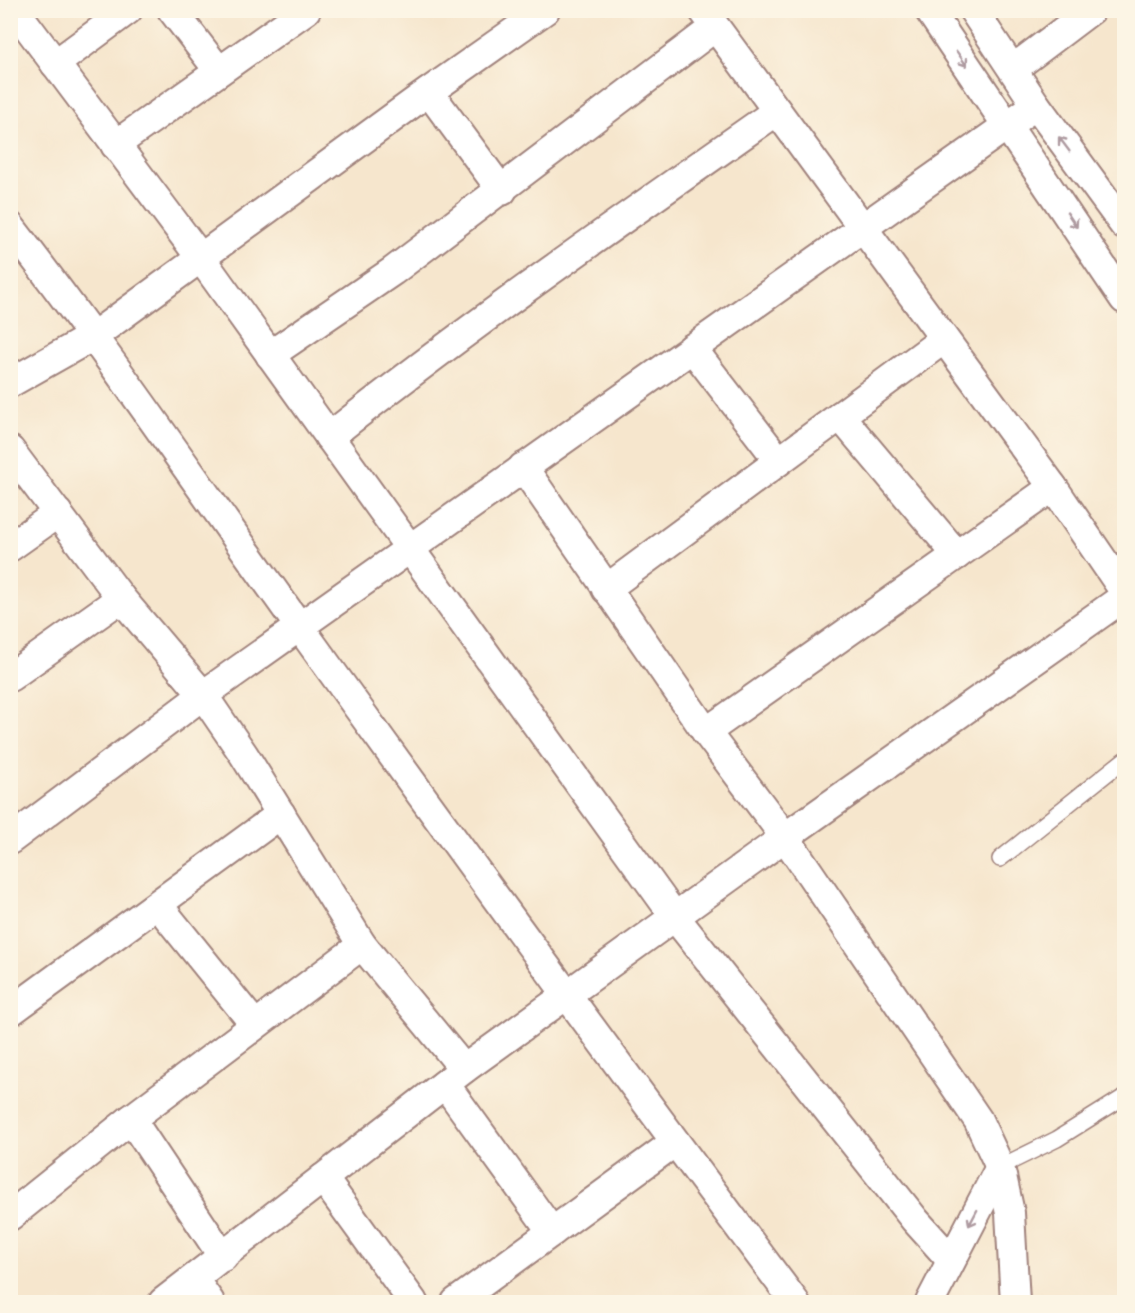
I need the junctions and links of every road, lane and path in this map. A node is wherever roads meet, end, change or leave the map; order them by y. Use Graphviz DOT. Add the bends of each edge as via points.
graph roads {
  1 [pos="15,10"];
  2 [pos="128,10"];
  3 [pos="172,10"];
  4 [pos="306,10"];
  5 [pos="545,10"];
  6 [pos="929,10"];
  7 [pos="973,10"];
  8 [pos="1091,10"];
  9 [pos="709,19"];
  10 [pos="55,64"];
  11 [pos="1013,69"];
  12 [pos="219,71"];
  13 [pos="429,92"];
  14 [pos="1035,105"];
  15 [pos="777,111"];
  16 [pos="1009,126"];
  17 [pos="116,145"];
  18 [pos="502,191"];
  19 [pos="1125,225"];
  20 [pos="10,226"];
  21 [pos="862,227"];
  22 [pos="200,257"];
  23 [pos="1125,299"];
  24 [pos="94,335"];
  25 [pos="944,339"];
  26 [pos="692,348"];
  27 [pos="270,355"];
  28 [pos="10,383"];
  29 [pos="840,416"];
  30 [pos="329,437"];
  31 [pos="10,450"];
  32 [pos="779,461"];
  33 [pos="523,468"];
  34 [pos="1053,487"];
  35 [pos="58,513"];
  36 [pos="10,547"];
  37 [pos="410,548"];
  38 [pos="957,555"];
  39 [pos="606,589"];
  40 [pos="1125,591"];
  41 [pos="1125,597"];
  42 [pos="121,598"];
  43 [pos="300,628"];
  44 [pos="11,676"];
  45 [pos="203,695"];
  46 [pos="706,732"];
  47 [pos="1125,760"];
  48 [pos="281,814"];
  49 [pos="785,837"];
  50 [pos="10,840"];
  51 [pos="1000,859"];
  52 [pos="158,905"];
  53 [pos="675,917"];
  54 [pos="362,945"];
  55 [pos="565,996"];
  56 [pos="10,1012"];
  57 [pos="255,1025"];
  58 [pos="455,1077"];
  59 [pos="1125,1097"];
  60 [pos="131,1119"];
  61 [pos="675,1142"];
  62 [pos="1000,1167"];
  63 [pos="323,1178"];
  64 [pos="14,1206"];
  65 [pos="552,1232"];
  66 [pos="223,1257"];
  67 [pos="951,1260"];
  68 [pos="194,1279"];
  69 [pos="163,1302"];
  70 [pos="210,1302"];
  71 [pos="413,1302"];
  72 [pos="456,1302"];
  73 [pos="795,1302"];
  74 [pos="930,1302"];
  75 [pos="1015,1302"];
  1 -- 10 [label="street"];
  2 -- 10 [label="street"];
  3 -- 12 [label="street"];
  4 -- 12 [label="street"];
  5 -- 13 [label="street"];
  6 -- 16 [label="street, one-way"];
  7 -- 11 [label="street"];
  8 -- 11 [label="street"];
  9 -- 15 [label="street"];
  9 -- 18 [label="street"];
  10 -- 17 [label="street"];
  11 -- 14 [label="street"];
  12 -- 17 [label="street"];
  13 -- 18 [label="street"];
  13 -- 22 [label="street"];
  14 -- 16 [label="street"];
  19 -- 14 [label="street, one-way"];
  15 -- 21 [label="street"];
  15 -- 30 [label="street" via="544,275"];
  16 -- 21 [label="street"];
  16 -- 23 [label="street, one-way"];
  17 -- 22 [label="street"];
  18 -- 27 [label="street"];
  20 -- 24 [label="street"];
  21 -- 25 [label="street"];
  21 -- 26 [label="street"];
  22 -- 24 [label="street"];
  22 -- 27 [label="street"];
  24 -- 28 [label="street"];
  24 -- 43 [label="street"];
  25 -- 29 [label="street"];
  25 -- 34 [label="street"];
  26 -- 32 [label="street"];
  26 -- 33 [label="street"];
  27 -- 30 [label="street"];
  29 -- 32 [label="street"];
  29 -- 38 [label="street"];
  30 -- 37 [label="street"];
  31 -- 35 [label="street"];
  32 -- 39 [label="street"];
  33 -- 37 [label="street"];
  33 -- 39 [label="street"];
  34 -- 38 [label="street"];
  34 -- 40 [label="street"];
  35 -- 36 [label="street"];
  35 -- 42 [label="street"];
  37 -- 43 [label="street"];
  37 -- 53 [label="street"];
  38 -- 46 [label="street"];
  39 -- 46 [label="street"];
  41 -- 49 [label="street"];
  42 -- 44 [label="street"];
  42 -- 45 [label="street"];
  43 -- 45 [label="street"];
  43 -- 55 [label="street"];
  45 -- 48 [label="street"];
  45 -- 50 [label="street"];
  46 -- 49 [label="street"];
  47 -- 51 [label="lane"];
  48 -- 52 [label="street"];
  48 -- 54 [label="street"];
  49 -- 53 [label="street"];
  49 -- 62 [label="street" via="978,1120"];
  52 -- 56 [label="street"];
  52 -- 57 [label="street"];
  53 -- 55 [label="street"];
  53 -- 67 [label="street"];
  54 -- 57 [label="street"];
  54 -- 58 [label="street"];
  55 -- 58 [label="street"];
  55 -- 61 [label="street"];
  57 -- 60 [label="street"];
  58 -- 63 [label="street"];
  58 -- 65 [label="street"];
  59 -- 62 [label="lane" via="1057,1139"];
  60 -- 64 [label="street"];
  60 -- 66 [label="street"];
  61 -- 65 [label="street"];
  61 -- 73 [label="street"];
  62 -- 67 [label="street, one-way"];
  62 -- 75 [label="street" via="1010,1213"];
  63 -- 66 [label="street"];
  63 -- 71 [label="street"];
  65 -- 72 [label="street"];
  66 -- 68 [label="street"];
  67 -- 74 [label="street"];
  68 -- 69 [label="street"];
  68 -- 70 [label="street"];
}
